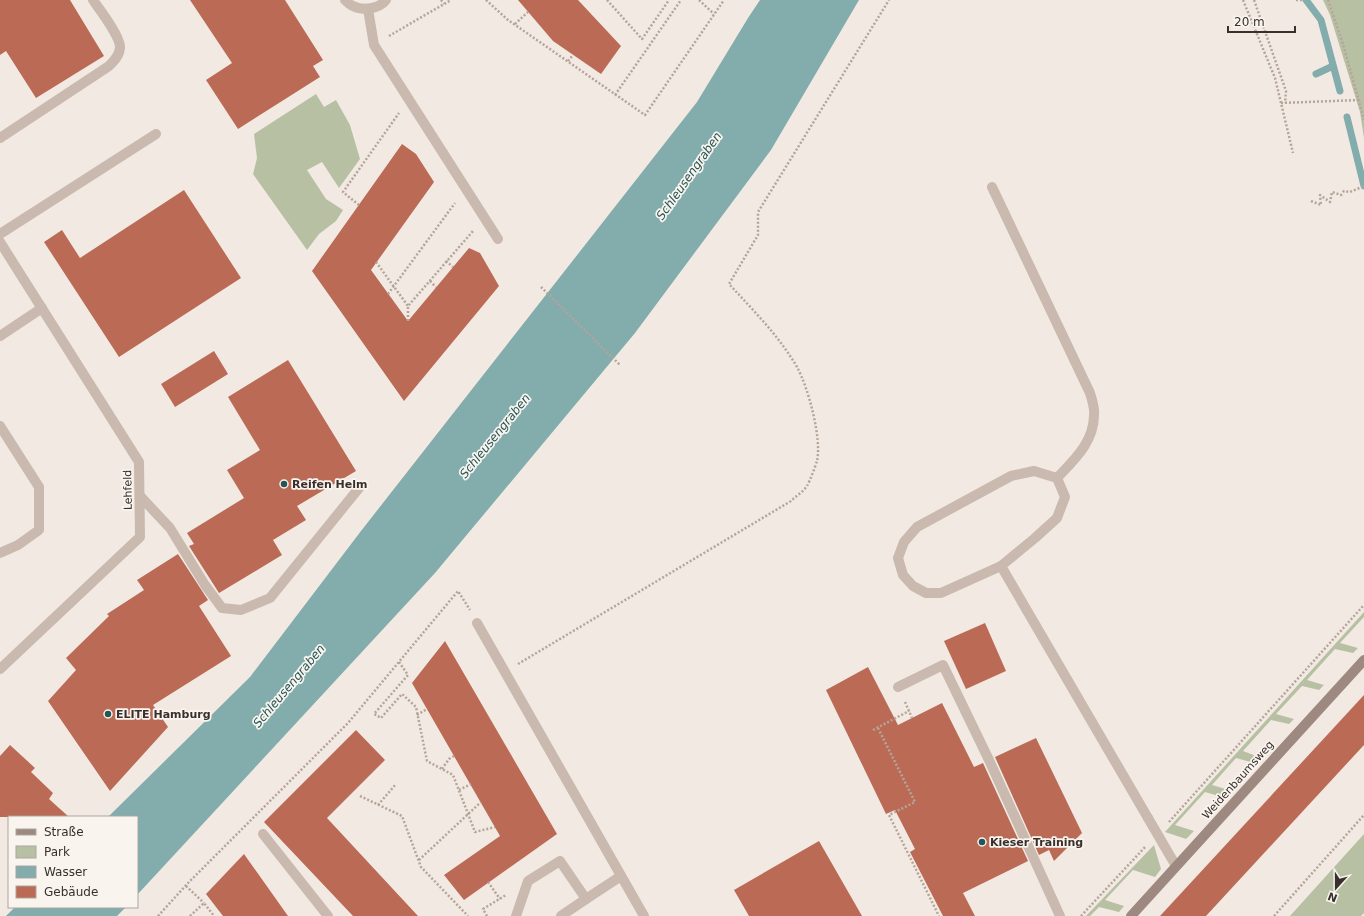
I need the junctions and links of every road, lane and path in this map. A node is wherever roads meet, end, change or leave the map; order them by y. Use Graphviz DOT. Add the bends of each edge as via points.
graph roads {
  1 [pos="93,0"];
  2 [pos="344,0"];
  3 [pos="386,0"];
  4 [pos="441,0"];
  5 [pos="451,0"];
  6 [pos="486,0"];
  7 [pos="607,0"];
  8 [pos="669,0"];
  9 [pos="681,0"];
  10 [pos="699,0"];
  11 [pos="724,0"];
  12 [pos="889,0"];
  13 [pos="1243,0"];
  14 [pos="1254,0"];
  15 [pos="1296,0"];
  16 [pos="1303,0"];
  17 [pos="1328,0"];
  18 [pos="444,4"];
  19 [pos="368,9"];
  20 [pos="528,12"];
  21 [pos="714,14"];
  22 [pos="515,24"];
  23 [pos="374,45"];
  24 [pos="573,55"];
  25 [pos="568,62"];
  26 [pos="615,95"];
  27 [pos="1359,100"];
  28 [pos="1281,103"];
  29 [pos="1285,103"];
  30 [pos="401,111"];
  31 [pos="1364,120"];
  32 [pos="156,134"];
  33 [pos="0,138"];
  34 [pos="1293,153"];
  35 [pos="992,186"];
  36 [pos="1364,186"];
  37 [pos="458,200"];
  38 [pos="1311,201"];
  39 [pos="359,205"];
  40 [pos="475,228"];
  41 [pos="0,234"];
  42 [pos="498,239"];
  43 [pos="0,242"];
  44 [pos="446,261"];
  45 [pos="376,262"];
  46 [pos="453,267"];
  47 [pos="430,281"];
  48 [pos="394,286"];
  49 [pos="436,287"];
  50 [pos="541,287"];
  51 [pos="388,294"];
  52 [pos="408,306"];
  53 [pos="42,308"];
  54 [pos="408,321"];
  55 [pos="0,336"];
  56 [pos="620,365"];
  57 [pos="0,426"];
  58 [pos="1057,478"];
  59 [pos="359,488"];
  60 [pos="140,496"];
  61 [pos="0,553"];
  62 [pos="1001,566"];
  63 [pos="1364,605"];
  64 [pos="478,623"];
  65 [pos="1364,660"];
  66 [pos="399,662"];
  67 [pos="0,669"];
  68 [pos="505,671"];
  69 [pos="898,687"];
  70 [pos="427,709"];
  71 [pos="909,712"];
  72 [pos="417,715"];
  73 [pos="878,728"];
  74 [pos="873,730"];
  75 [pos="454,756"];
  76 [pos="442,769"];
  77 [pos="396,784"];
  78 [pos="471,784"];
  79 [pos="458,790"];
  80 [pos="360,796"];
  81 [pos="481,802"];
  82 [pos="378,804"];
  83 [pos="467,815"];
  84 [pos="1364,815"];
  85 [pos="495,827"];
  86 [pos="263,834"];
  87 [pos="1157,834"];
  88 [pos="419,860"];
  89 [pos="1176,866"];
  90 [pos="621,876"];
  91 [pos="528,881"];
  92 [pos="488,882"];
  93 [pos="186,886"];
  94 [pos="500,899"];
  95 [pos="586,899"];
  96 [pos="204,903"];
  97 [pos="158,916"];
  98 [pos="190,916"];
  99 [pos="214,916"];
  100 [pos="328,916"];
  101 [pos="468,916"];
  102 [pos="487,916"];
  103 [pos="516,916"];
  104 [pos="561,916"];
  105 [pos="644,916"];
  106 [pos="939,916"];
  107 [pos="1060,916"];
  108 [pos="1081,916"];
  109 [pos="1131,916"];
  110 [pos="1274,916"];
  1 -- 33 [label="street" via="116,35 120,47 117,58 109,66"];
  2 -- 19 [label="street" via="353,6"];
  3 -- 19 [label="street" via="382,5"];
  4 -- 18 [label="path"];
  5 -- 18 [label="path"];
  6 -- 22 [label="path"];
  7 -- 8 [label="path" via="642,39"];
  9 -- 26 [label="path"];
  10 -- 21 [label="path"];
  11 -- 21 [label="path"];
  12 -- 68 [label="path" via="758,212 758,235 729,284 776,336 797,367 808,391 817,439 817,460 806,487 791,501"];
  13 -- 28 [label="path" via="1275,78"];
  14 -- 29 [label="path" via="1286,91"];
  15 -- 16 [label="path"];
  17 -- 27 [label="path"];
  18 -- 23 [label="path"];
  19 -- 23 [label="street"];
  20 -- 22 [label="path"];
  21 -- 26 [label="path" via="645,115"];
  22 -- 25 [label="path"];
  23 -- 42 [label="street"];
  24 -- 25 [label="path"];
  25 -- 26 [label="path"];
  27 -- 29 [label="path"];
  27 -- 31 [label="path"];
  28 -- 29 [label="path"];
  28 -- 34 [label="path"];
  30 -- 39 [label="path" via="343,192"];
  32 -- 41 [label="street"];
  35 -- 58 [label="street" via="1090,393 1095,414 1092,432 1080,453"];
  36 -- 38 [label="path" via="1350,192 1344,191 1341,195 1332,192 1330,202 1320,195 1321,204"];
  37 -- 48 [label="path"];
  40 -- 44 [label="path"];
  43 -- 53 [label="street, Lehfeld"];
  44 -- 46 [label="path"];
  44 -- 47 [label="path"];
  45 -- 48 [label="path"];
  47 -- 49 [label="path"];
  47 -- 52 [label="path"];
  48 -- 51 [label="path"];
  48 -- 52 [label="path"];
  50 -- 56 [label="path"];
  52 -- 54 [label="path"];
  53 -- 55 [label="street"];
  53 -- 60 [label="street, Lehfeld" via="139,462"];
  57 -- 61 [label="street" via="39,487 39,530 18,545"];
  58 -- 62 [label="street" via="1065,497 1057,518"];
  58 -- 62 [label="street" via="1034,471 1010,476 916,527 904,542 898,558 903,575 926,593 941,593"];
  59 -- 60 [label="street" via="270,598 241,610 222,608 170,528"];
  60 -- 67 [label="street, Lehfeld" via="140,537"];
  62 -- 87 [label="street"];
  63 -- 87 [label="path"];
  64 -- 66 [label="path" via="458,591"];
  64 -- 68 [label="street"];
  65 -- 89 [label="street, Weidenbaumsweg"];
  66 -- 72 [label="path" via="408,676 374,714 380,718 402,694 416,707"];
  66 -- 93 [label="path" via="348,723"];
  68 -- 90 [label="street"];
  69 -- 107 [label="street" via="943,665"];
  70 -- 72 [label="path"];
  71 -- 73 [label="path"];
  72 -- 76 [label="path" via="427,761"];
  73 -- 74 [label="path"];
  73 -- 106 [label="path" via="915,802 889,815"];
  75 -- 76 [label="path"];
  76 -- 79 [label="path" via="453,775"];
  77 -- 82 [label="path"];
  78 -- 79 [label="path"];
  79 -- 83 [label="path"];
  80 -- 82 [label="path"];
  81 -- 83 [label="path"];
  82 -- 88 [label="path" via="402,816"];
  83 -- 85 [label="path" via="475,832"];
  83 -- 88 [label="path"];
  84 -- 110 [label="path"];
  86 -- 100 [label="street"];
  87 -- 89 [label="street"];
  87 -- 108 [label="path"];
  88 -- 101 [label="path" via="421,867"];
  89 -- 109 [label="street, Weidenbaumsweg"];
  90 -- 95 [label="street"];
  90 -- 105 [label="street"];
  91 -- 94 [label="path"];
  91 -- 95 [label="street" via="560,861"];
  91 -- 103 [label="street"];
  92 -- 94 [label="path"];
  93 -- 96 [label="path"];
  93 -- 97 [label="path"];
  94 -- 102 [label="path" via="483,909"];
  95 -- 104 [label="street"];
  96 -- 98 [label="path"];
  96 -- 99 [label="path"];
}
